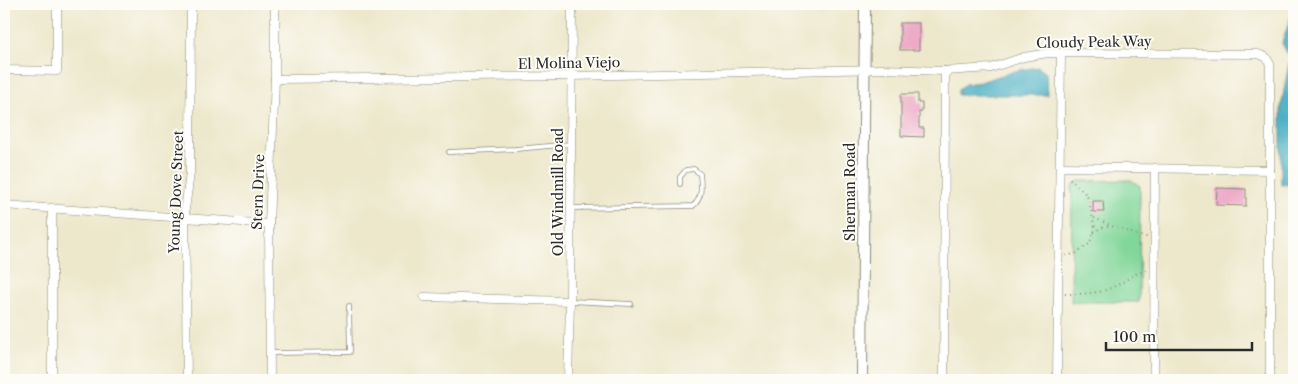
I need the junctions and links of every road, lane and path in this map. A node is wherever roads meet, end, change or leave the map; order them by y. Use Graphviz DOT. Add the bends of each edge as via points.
graph roads {
  1 [pos="57,4"];
  2 [pos="191,4"];
  3 [pos="274,4"];
  4 [pos="572,4"];
  5 [pos="865,4"];
  6 [pos="1061,53"];
  7 [pos="4,70"];
  8 [pos="865,71"];
  9 [pos="945,71"];
  10 [pos="572,76"];
  11 [pos="274,79"];
  12 [pos="571,144"];
  13 [pos="450,152"];
  14 [pos="1060,167"];
  15 [pos="1155,168"];
  16 [pos="1270,170"];
  17 [pos="680,184"];
  18 [pos="4,205"];
  19 [pos="52,208"];
  20 [pos="571,208"];
  21 [pos="186,217"];
  22 [pos="1093,218"];
  23 [pos="269,224"];
  24 [pos="1110,225"];
  25 [pos="1094,233"];
  26 [pos="1155,238"];
  27 [pos="1058,256"];
  28 [pos="1155,271"];
  29 [pos="1058,295"];
  30 [pos="424,297"];
  31 [pos="570,300"];
  32 [pos="631,304"];
  33 [pos="349,306"];
  34 [pos="270,354"];
  35 [pos="52,380"];
  36 [pos="187,380"];
  37 [pos="270,380"];
  38 [pos="568,380"];
  39 [pos="862,380"];
  40 [pos="944,380"];
  41 [pos="1057,380"];
  42 [pos="1154,380"];
  43 [pos="1270,380"];
  1 -- 7 [label="street" via="57,71"];
  2 -- 21 [label="street, Young Dove Street" via="190,173"];
  3 -- 11 [label="street, Stern Drive"];
  4 -- 10 [label="street, Old Windmill Road"];
  5 -- 8 [label="street, Sherman Road"];
  6 -- 9 [label="street, Cloudy Peak Way" via="1024,57 991,68"];
  6 -- 14 [label="street"];
  6 -- 16 [label="street, Cloudy Peak Way" via="1258,54 1266,57 1270,64"];
  8 -- 9 [label="street, Cloudy Peak Way"];
  8 -- 10 [label="street, El Molina Viejo"];
  8 -- 39 [label="street, Sherman Road"];
  9 -- 40 [label="street"];
  10 -- 11 [label="street, El Molina Viejo"];
  10 -- 12 [label="street, Old Windmill Road"];
  11 -- 23 [label="street, Stern Drive"];
  12 -- 13 [label="lane"];
  12 -- 20 [label="street, Old Windmill Road"];
  14 -- 15 [label="street"];
  14 -- 22 [label="path" via="1088,198"];
  14 -- 27 [label="street"];
  15 -- 16 [label="street"];
  15 -- 26 [label="street"];
  16 -- 43 [label="street"];
  17 -- 20 [label="lane" via="680,177 686,170 694,169 700,174 698,202 693,206"];
  18 -- 19 [label="street"];
  19 -- 21 [label="street"];
  19 -- 35 [label="street"];
  20 -- 31 [label="street, Old Windmill Road"];
  21 -- 23 [label="street"];
  21 -- 36 [label="street, Young Dove Street"];
  22 -- 24 [label="path"];
  22 -- 25 [label="path"];
  23 -- 34 [label="street, Stern Drive"];
  24 -- 25 [label="path"];
  24 -- 26 [label="path" via="1141,237"];
  25 -- 27 [label="path" via="1083,250 1070,256"];
  26 -- 28 [label="street"];
  27 -- 29 [label="street"];
  28 -- 29 [label="path" via="1142,271 1099,292"];
  28 -- 42 [label="street"];
  29 -- 41 [label="street"];
  30 -- 31 [label="street"];
  31 -- 32 [label="lane"];
  31 -- 38 [label="street, Old Windmill Road"];
  33 -- 34 [label="lane" via="350,352"];
  34 -- 37 [label="street, Stern Drive"];
}
